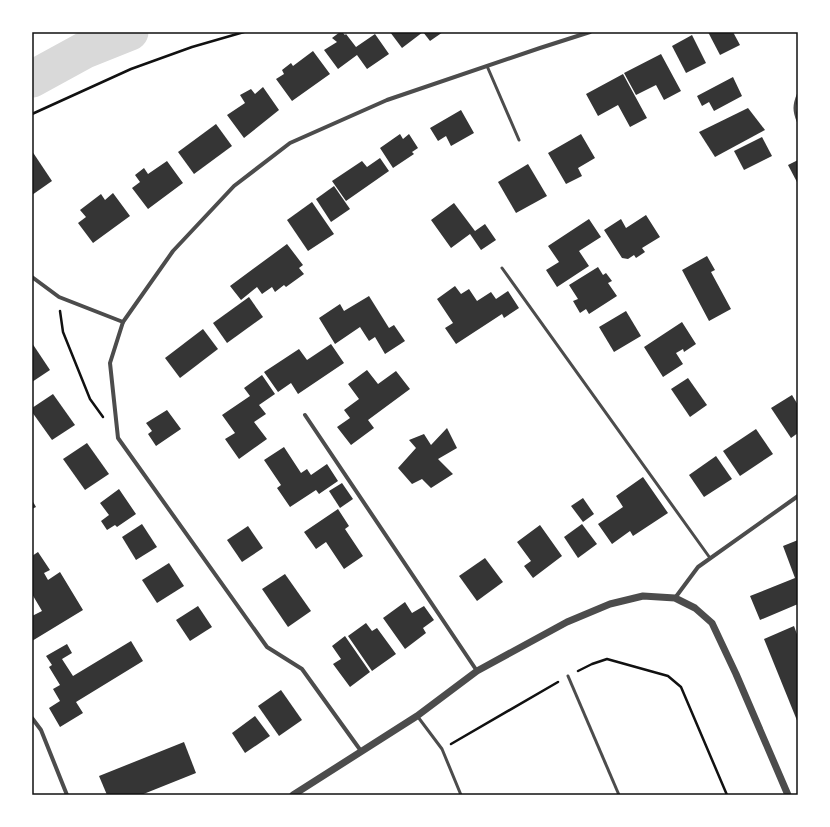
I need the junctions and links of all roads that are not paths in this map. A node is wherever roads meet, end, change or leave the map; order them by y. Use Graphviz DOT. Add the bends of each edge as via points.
graph roads {
  1 [pos="590,32"];
  2 [pos="487,66"];
  3 [pos="798,95"];
  4 [pos="798,121"];
  5 [pos="519,140"];
  6 [pos="502,268"];
  7 [pos="32,277"];
  8 [pos="123,322"];
  9 [pos="305,415"];
  10 [pos="798,496"];
  11 [pos="710,558"];
  12 [pos="675,598"];
  13 [pos="477,671"];
  14 [pos="568,676"];
  15 [pos="417,716"];
  16 [pos="32,718"];
  17 [pos="361,751"];
  18 [pos="67,795"];
  19 [pos="293,795"];
  20 [pos="461,795"];
  21 [pos="619,795"];
  22 [pos="788,795"];
  1 -- 2 [label="street"];
  2 -- 5 [label="lane"];
  2 -- 8 [label="street" via="388,100 290,143 234,186 173,251"];
  3 -- 4 [label="lane" via="794,104"];
  6 -- 11 [label="lane"];
  7 -- 8 [label="street" via="59,297"];
  8 -- 17 [label="street" via="110,363 118,438 266,647 302,669"];
  9 -- 13 [label="street"];
  10 -- 11 [label="street"];
  11 -- 12 [label="street" via="698,567"];
  12 -- 13 [label="street" via="643,596 610,604 566,622"];
  12 -- 22 [label="street" via="695,608 712,623"];
  13 -- 15 [label="street"];
  14 -- 21 [label="lane"];
  15 -- 17 [label="street"];
  15 -- 20 [label="lane" via="442,749"];
  16 -- 18 [label="street" via="41,730"];
  17 -- 19 [label="street"];
}
